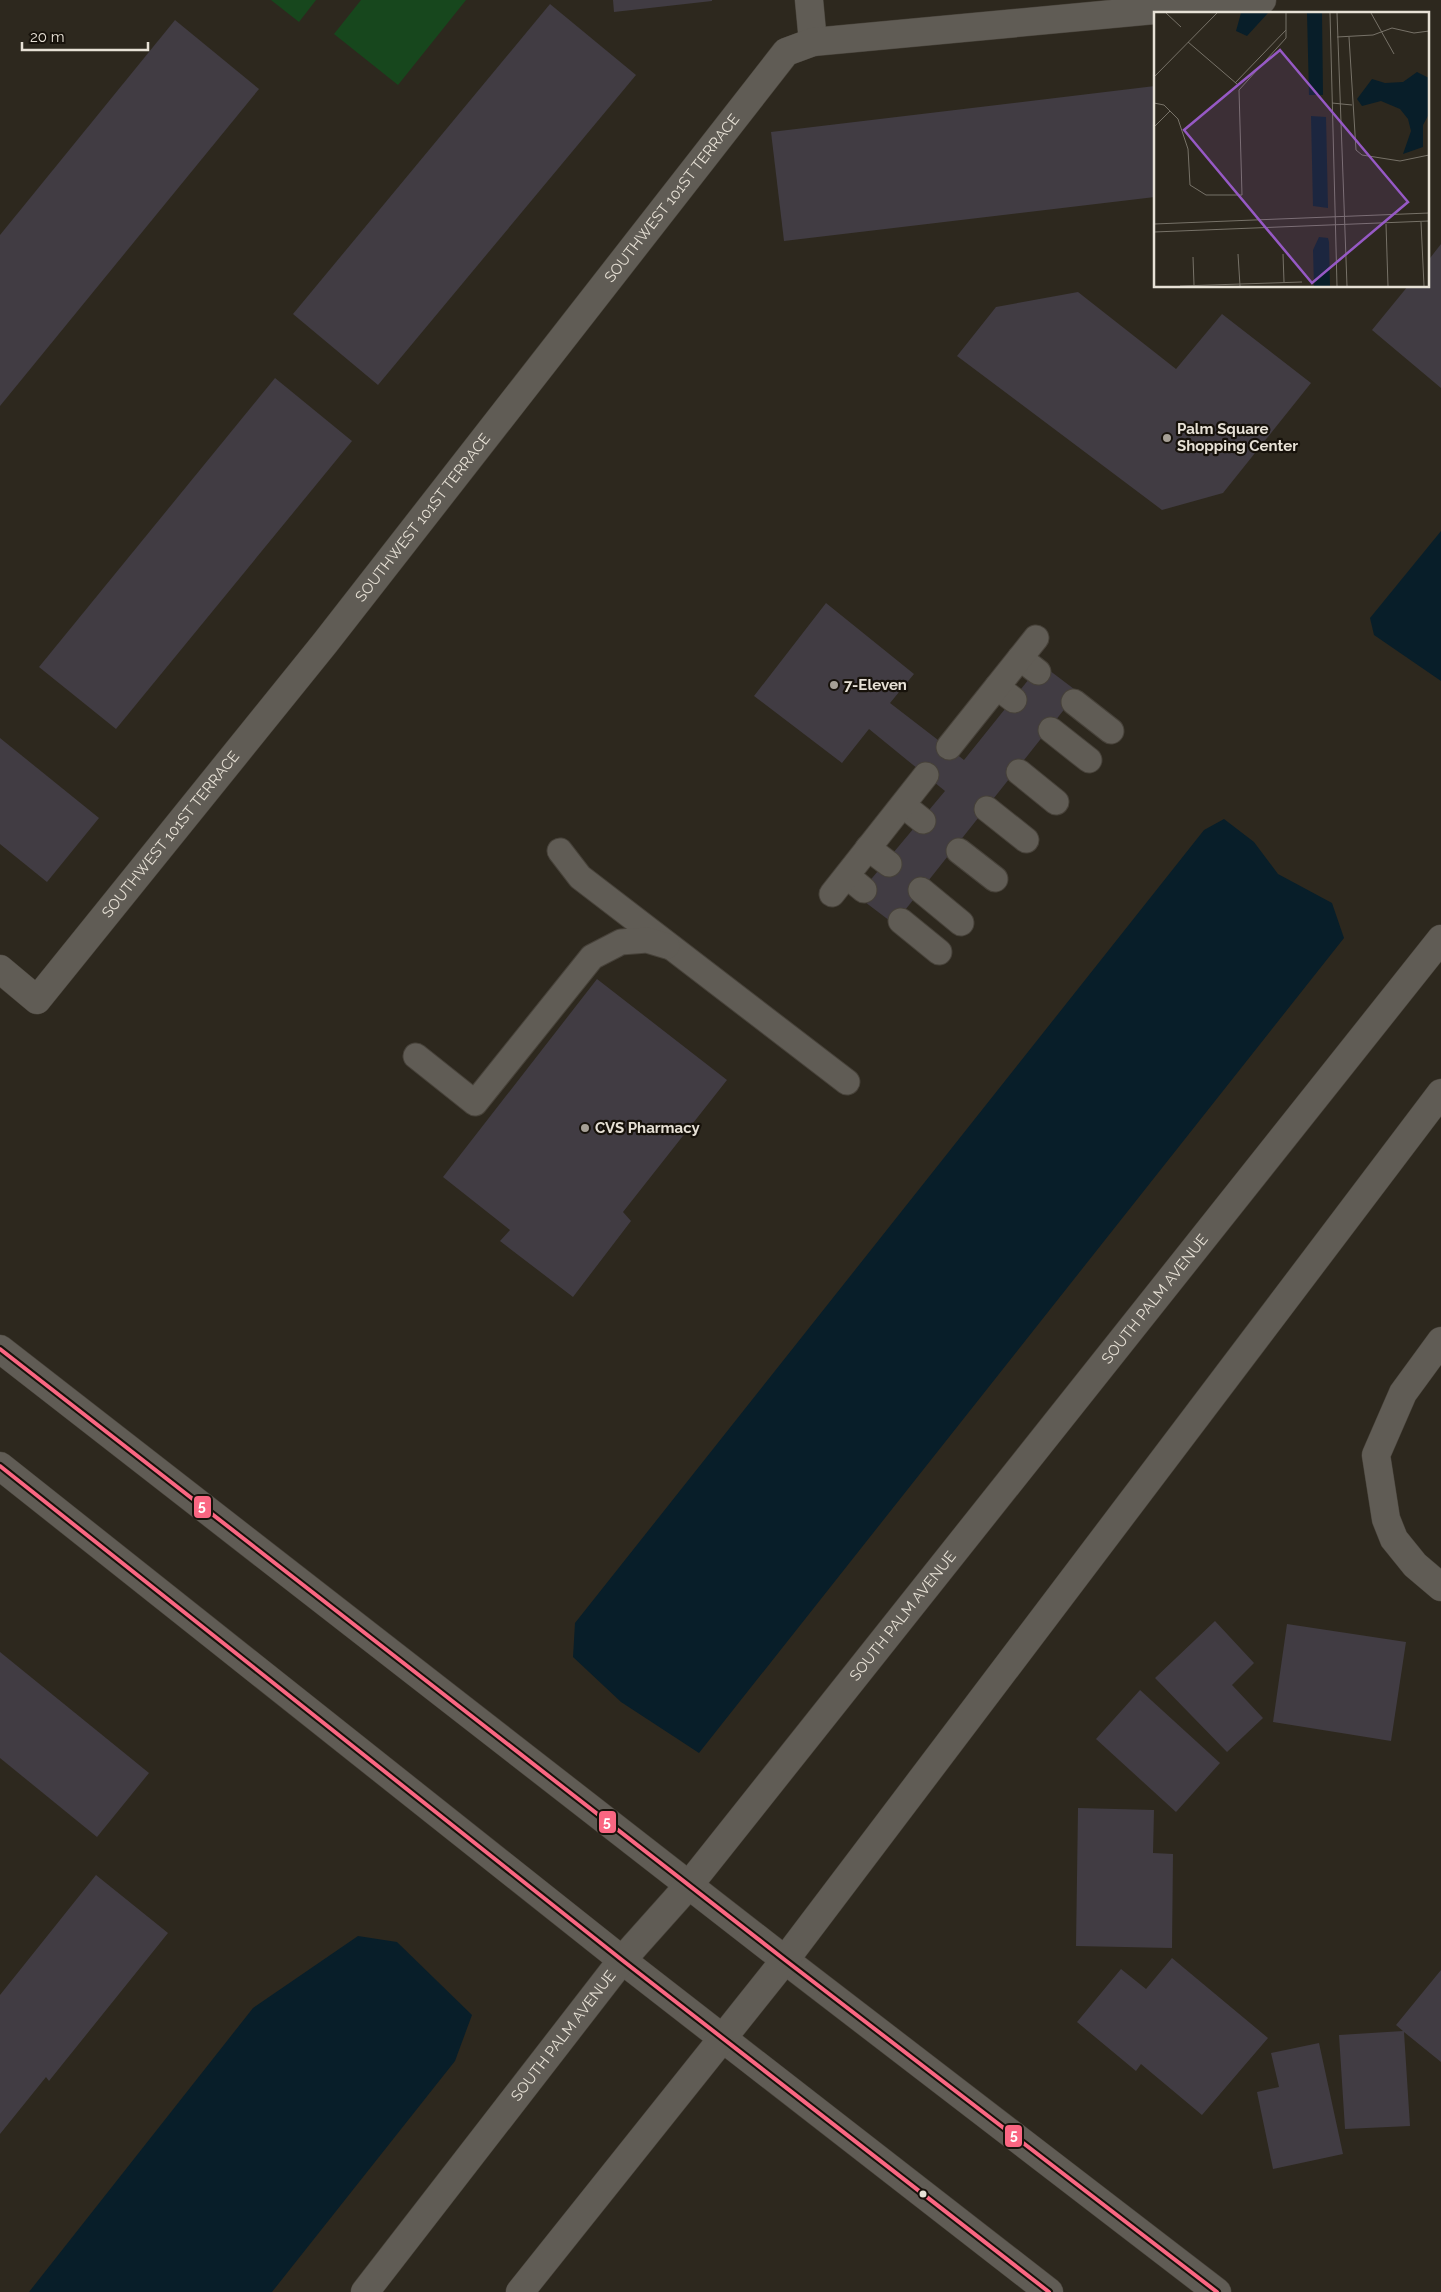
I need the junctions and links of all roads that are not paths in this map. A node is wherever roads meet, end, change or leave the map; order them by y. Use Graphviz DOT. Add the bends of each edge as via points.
graph roads {
  1 [pos="809,0"];
  2 [pos="1262,0"];
  3 [pos="813,42"];
  4 [pos="1036,638"];
  5 [pos="1074,702"];
  6 [pos="1052,730"];
  7 [pos="1111,731"];
  8 [pos="965,739"];
  9 [pos="1089,760"];
  10 [pos="1019,772"];
  11 [pos="926,776"];
  12 [pos="1056,802"];
  13 [pos="903,805"];
  14 [pos="987,809"];
  15 [pos="923,822"];
  16 [pos="1026,840"];
  17 [pos="868,848"];
  18 [pos="560,851"];
  19 [pos="959,851"];
  20 [pos="889,864"];
  21 [pos="995,879"];
  22 [pos="848,887"];
  23 [pos="921,890"];
  24 [pos="901,921"];
  25 [pos="961,923"];
  26 [pos="1441,939"];
  27 [pos="674,948"];
  28 [pos="939,952"];
  29 [pos="0,969"];
  30 [pos="416,1056"];
  31 [pos="847,1082"];
  32 [pos="1441,1093"];
  33 [pos="1441,1341"];
  34 [pos="0,1349"];
  35 [pos="0,1466"];
  36 [pos="1441,1587"];
  37 [pos="689,1885"];
  38 [pos="622,1960"];
  39 [pos="785,1960"];
  40 [pos="723,2038"];
  41 [pos="365,2292"];
  42 [pos="520,2292"];
  43 [pos="1048,2292"];
  44 [pos="1217,2292"];
  1 -- 3 [label="main road"];
  2 -- 3 [label="main road, SOUTHWEST 101ST TERRACE"];
  3 -- 29 [label="main road, SOUTHWEST 101ST TERRACE" via="786,52 325,643 38,1000"];
  4 -- 8 [label="lane" via="1029,665"];
  5 -- 7 [label="lane"];
  6 -- 9 [label="lane"];
  10 -- 12 [label="lane"];
  11 -- 13 [label="lane"];
  13 -- 15 [label="lane"];
  13 -- 17 [label="lane"];
  14 -- 16 [label="lane"];
  17 -- 20 [label="lane"];
  17 -- 22 [label="lane"];
  18 -- 27 [label="lane" via="580,877"];
  19 -- 21 [label="lane"];
  23 -- 25 [label="lane"];
  24 -- 28 [label="lane"];
  26 -- 37 [label="main road, SOUTH PALM AVENUE"];
  27 -- 30 [label="lane" via="647,940 621,942 592,957 475,1102"];
  27 -- 31 [label="lane"];
  32 -- 39 [label="main road"];
  33 -- 36 [label="main road" via="1403,1393 1376,1455 1386,1519 1394,1539 1414,1564"];
  34 -- 37 [label="main road"];
  35 -- 38 [label="main road"];
  37 -- 38 [label="main road, SOUTH PALM AVENUE"];
  37 -- 39 [label="main road"];
  38 -- 40 [label="main road"];
  38 -- 41 [label="main road, SOUTH PALM AVENUE"];
  39 -- 40 [label="main road"];
  39 -- 44 [label="main road"];
  40 -- 42 [label="main road"];
  40 -- 43 [label="main road"];
}
